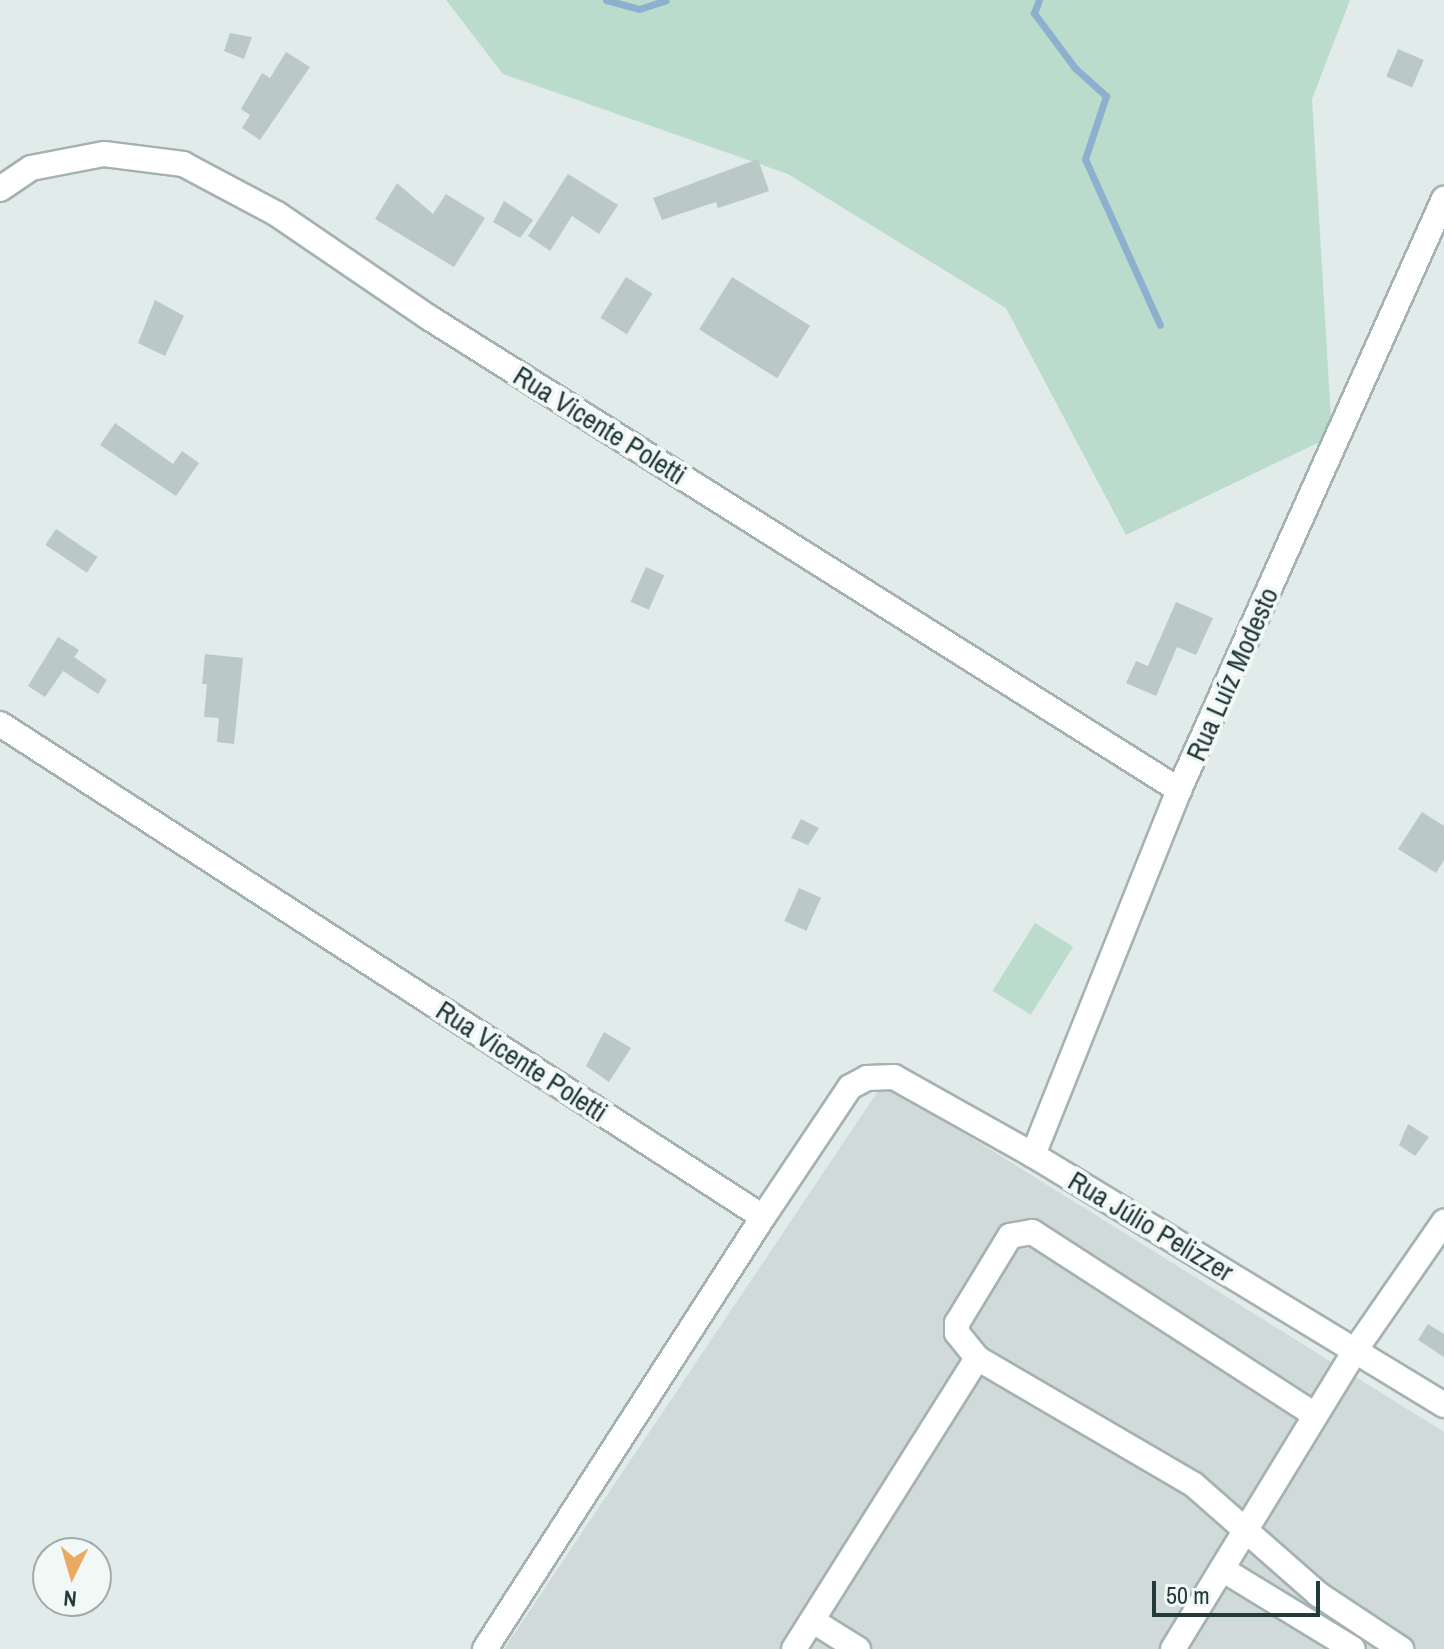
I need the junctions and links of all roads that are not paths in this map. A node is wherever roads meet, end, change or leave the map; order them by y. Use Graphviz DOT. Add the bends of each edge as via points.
graph roads {
  1 [pos="0,189"];
  2 [pos="1444,199"];
  3 [pos="0,724"];
  4 [pos="1179,790"];
  5 [pos="1033,1155"];
  6 [pos="763,1217"];
  7 [pos="1444,1222"];
  8 [pos="1356,1349"];
  9 [pos="977,1358"];
  10 [pos="1444,1405"];
  11 [pos="1315,1415"];
  12 [pos="1244,1530"];
  13 [pos="1222,1569"];
  14 [pos="813,1621"];
  15 [pos="485,1649"];
  16 [pos="794,1649"];
  17 [pos="858,1649"];
  18 [pos="1173,1649"];
  19 [pos="1353,1649"];
  20 [pos="1401,1649"];
  1 -- 4 [label="street, Rua Vicente Poletti" via="31,168 104,154 183,164 277,214 428,317"];
  2 -- 4 [label="street, Rua Luíz Modesto"];
  3 -- 6 [label="street, Rua Vicente Poletti"];
  4 -- 5 [label="street, Rua Luíz Modesto"];
  5 -- 6 [label="street, Rua Júlio Pelizzer" via="894,1077 867,1078 850,1087"];
  5 -- 8 [label="street, Rua Júlio Pelizzer"];
  6 -- 15 [label="street"];
  7 -- 8 [label="street"];
  8 -- 10 [label="street, Rua Júlio Pelizzer"];
  8 -- 11 [label="street"];
  9 -- 11 [label="street" via="957,1333 957,1323 1010,1236 1032,1232"];
  9 -- 12 [label="street" via="1194,1485"];
  9 -- 14 [label="street"];
  11 -- 12 [label="street"];
  12 -- 13 [label="street"];
  12 -- 20 [label="street" via="1318,1594"];
  13 -- 18 [label="street"];
  13 -- 19 [label="street"];
  14 -- 16 [label="street"];
  14 -- 17 [label="street"];
}
